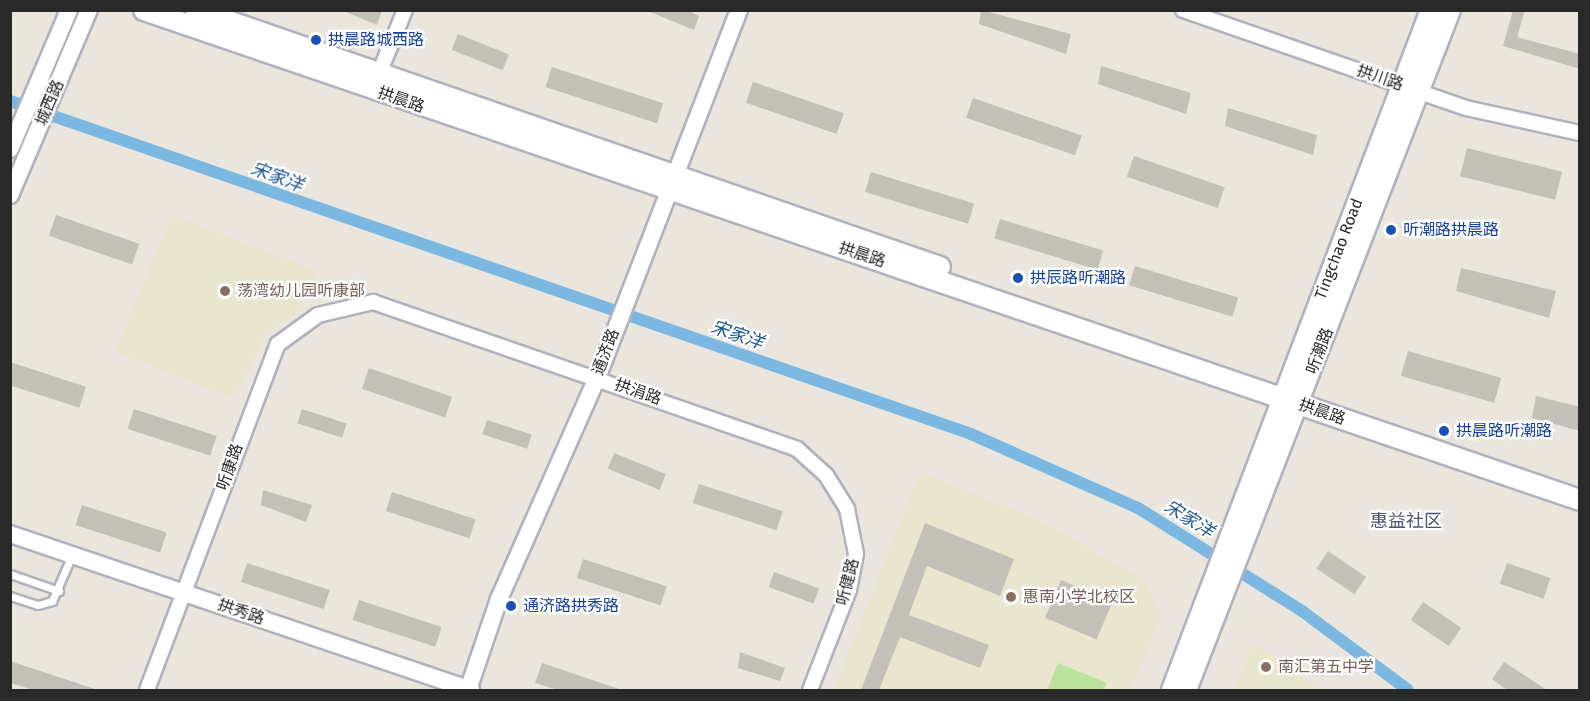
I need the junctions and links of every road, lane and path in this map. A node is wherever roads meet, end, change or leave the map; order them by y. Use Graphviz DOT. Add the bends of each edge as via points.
graph roads {
  1 [pos="69,10"];
  2 [pos="89,10"];
  3 [pos="144,10"];
  4 [pos="196,10"];
  5 [pos="405,10"];
  6 [pos="739,10"];
  7 [pos="1184,10"];
  8 [pos="1431,10"];
  9 [pos="1450,10"];
  10 [pos="57,64"];
  11 [pos="378,76"];
  12 [pos="1410,88"];
  13 [pos="1580,133"];
  14 [pos="10,149"];
  15 [pos="675,172"];
  16 [pos="669,192"];
  17 [pos="10,195"];
  18 [pos="373,302"];
  19 [pos="597,378"];
  20 [pos="1294,396"];
  21 [pos="826,475"];
  22 [pos="1580,489"];
  23 [pos="1580,500"];
  24 [pos="10,534"];
  25 [pos="72,555"];
  26 [pos="10,574"];
  27 [pos="60,591"];
  28 [pos="184,593"];
  29 [pos="10,596"];
  30 [pos="1211,606"];
  31 [pos="147,690"];
  32 [pos="469,690"];
  33 [pos="810,690"];
  34 [pos="1172,690"];
  35 [pos="1186,690"];
  1 -- 10 [label="street, 城西路"];
  2 -- 10 [label="street, 城西路"];
  3 -- 16 [label="main road, 拱晨路"];
  4 -- 11 [label="main road, 拱晨路"];
  5 -- 11 [label="street"];
  6 -- 15 [label="street, 通济路"];
  7 -- 12 [label="street, 拱川路"];
  8 -- 12 [label="main road, Tingchao Road"];
  9 -- 12 [label="main road"];
  10 -- 14 [label="street, 城西路"];
  10 -- 17 [label="street, 城西路" via="28,155"];
  11 -- 15 [label="main road, 拱晨路"];
  12 -- 13 [label="street, 拱川路"];
  12 -- 20 [label="main road, Tingchao Road"];
  15 -- 16 [label="street, 通济路"];
  15 -- 20 [label="main road, 拱晨路"];
  16 -- 19 [label="street, 通济路"];
  16 -- 20 [label="main road, 拱晨路"];
  18 -- 19 [label="street, 拱涓路"];
  18 -- 28 [label="street, 听康路" via="318,315 278,344"];
  19 -- 21 [label="street, 拱涓路" via="797,449"];
  19 -- 32 [label="street, 通济路" via="513,565"];
  20 -- 22 [label="main road, 拱晨路"];
  20 -- 23 [label="main road, 拱晨路"];
  20 -- 30 [label="main road"];
  21 -- 33 [label="street, 听健路" via="848,509 856,554 849,590"];
  24 -- 25 [label="street, 拱秀路"];
  25 -- 27 [label="lane"];
  25 -- 28 [label="street, 拱秀路"];
  26 -- 27 [label="lane"];
  27 -- 29 [label="lane" via="52,601 38,605"];
  28 -- 31 [label="street, 听康路"];
  28 -- 32 [label="street, 拱秀路"];
  30 -- 34 [label="main road"];
  30 -- 35 [label="main road"];
}
